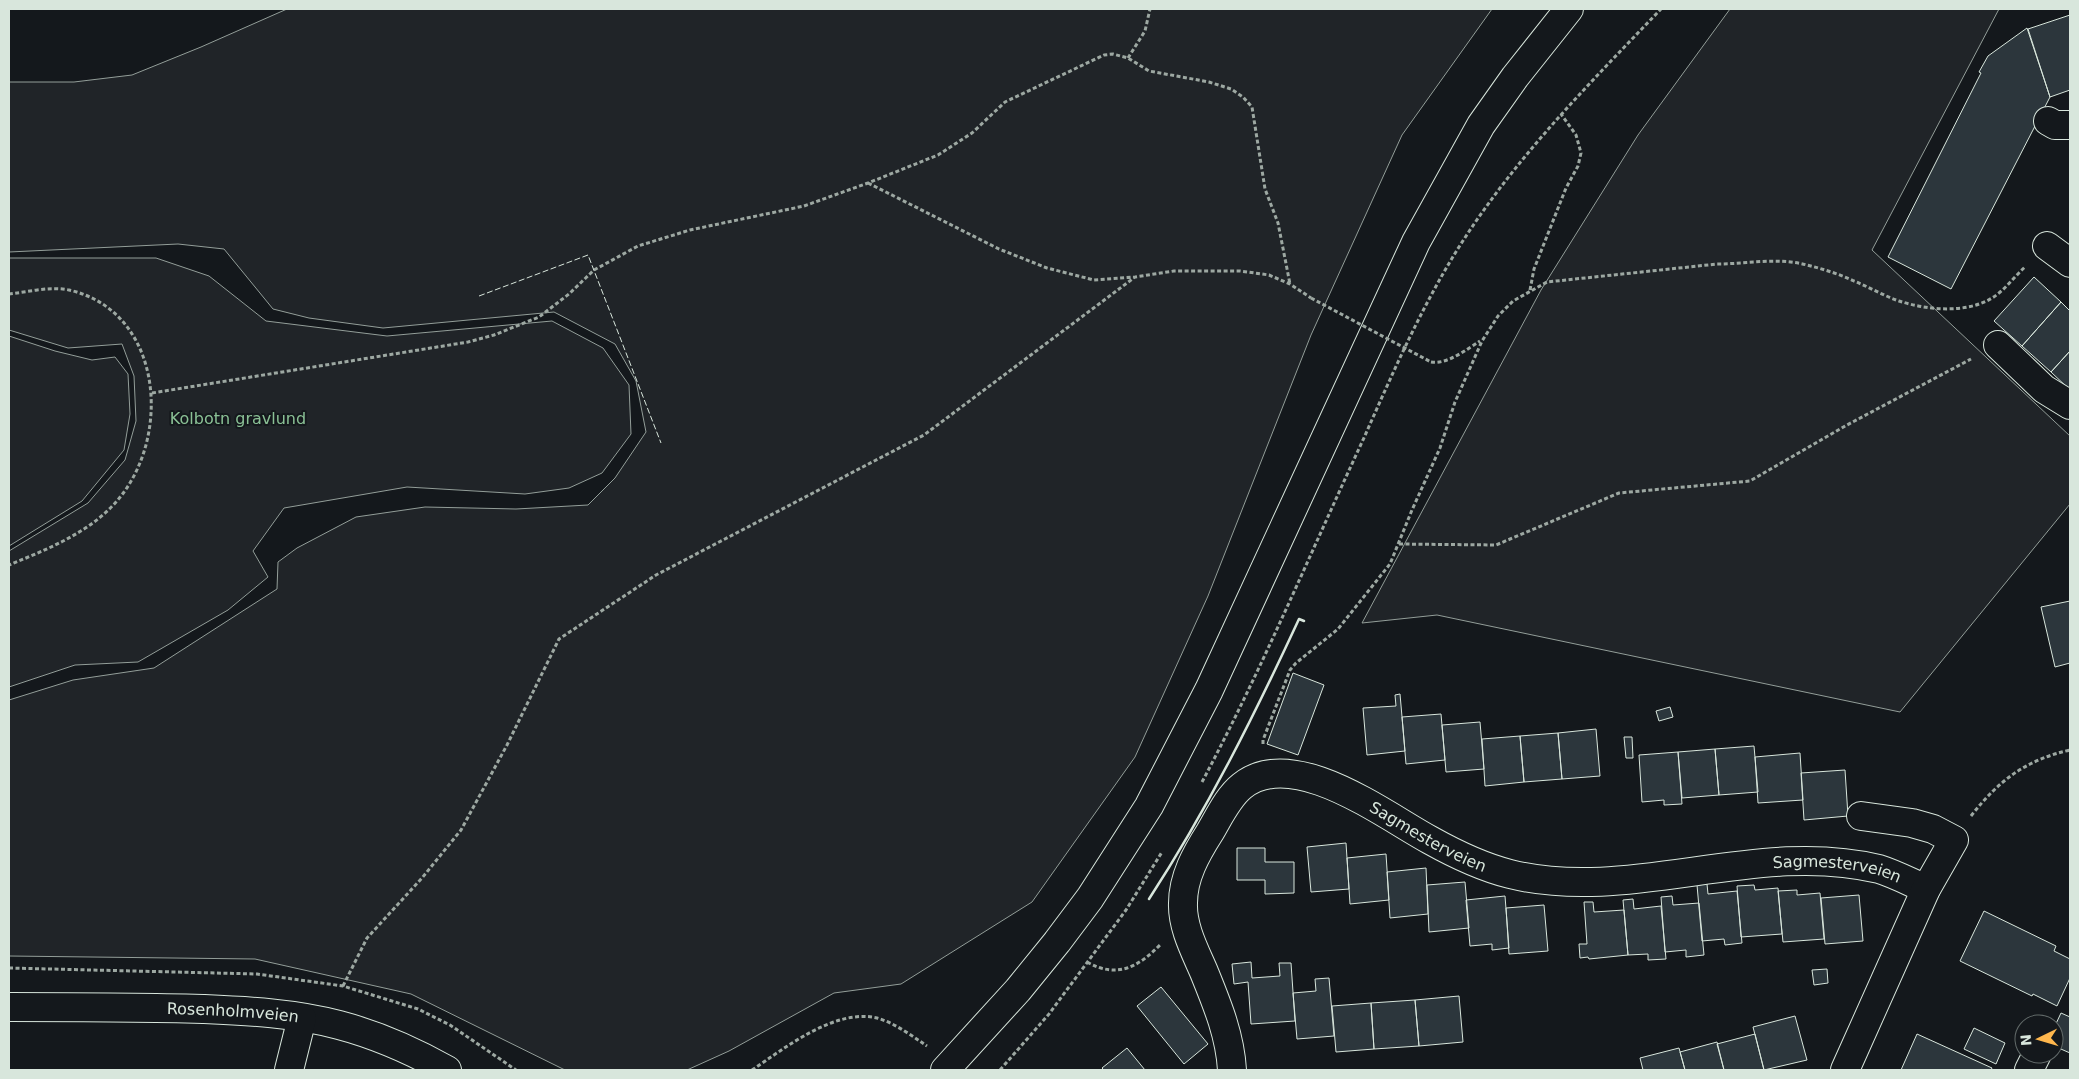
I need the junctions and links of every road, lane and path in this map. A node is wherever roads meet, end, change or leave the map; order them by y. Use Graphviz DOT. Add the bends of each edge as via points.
graph roads {
  1 [pos="1150,9"];
  2 [pos="1569,9"];
  3 [pos="1661,9"];
  4 [pos="1128,58"];
  5 [pos="1561,114"];
  6 [pos="868,184"];
  7 [pos="2047,246"];
  8 [pos="2070,262"];
  9 [pos="1135,277"];
  10 [pos="1290,284"];
  11 [pos="1530,290"];
  12 [pos="9,294"];
  13 [pos="1482,341"];
  14 [pos="1998,345"];
  15 [pos="152,393"];
  16 [pos="2070,405"];
  17 [pos="1399,544"];
  18 [pos="9,565"];
  19 [pos="1266,746"];
  20 [pos="2070,750"];
  21 [pos="1197,790"];
  22 [pos="1861,816"];
  23 [pos="1954,840"];
  24 [pos="1164,847"];
  25 [pos="1926,889"];
  26 [pos="1185,923"];
  27 [pos="1087,962"];
  28 [pos="343,986"];
  29 [pos="9,1007"];
  30 [pos="302,1018"];
  31 [pos="928,1047"];
  32 [pos="289,1070"];
  33 [pos="447,1070"];
  34 [pos="752,1070"];
  35 [pos="945,1070"];
  36 [pos="1000,1070"];
  37 [pos="1232,1070"];
  38 [pos="1845,1070"];
  1 -- 4 [label="path" via="1145,31"];
  2 -- 35 [label="street" via="1481,125 1416,242 1209,690 1149,806 1090,898 1057,942"];
  3 -- 5 [label="path"];
  4 -- 6 [label="path" via="1104,55 1005,102 952,148"];
  4 -- 10 [label="path" via="1149,71 1231,89 1252,107 1265,189 1278,223"];
  5 -- 11 [label="path" via="1576,135 1581,153 1534,269"];
  5 -- 21 [label="path" via="1503,184 1436,287 1242,703"];
  6 -- 9 [label="path" via="998,249 1047,268 1094,280"];
  6 -- 15 [label="path" via="804,206 690,230 638,246 594,270 538,317 494,335 410,352"];
  7 -- 8 [label="street"];
  7 -- 11 [label="path" via="1992,298 1970,307 1943,309 1914,305 1806,264 1775,260 1547,282"];
  9 -- 10 [label="path" via="1174,271 1240,271 1269,275"];
  9 -- 28 [label="path" via="924,435 656,575 558,639 507,745 461,830 368,938"];
  10 -- 13 [label="path, bridge" via="1431,362 1446,360"];
  11 -- 13 [label="path" via="1513,300"];
  12 -- 15 [label="path" via="59,288 79,293 106,308 118,318 138,346 146,363"];
  13 -- 17 [label="path"];
  14 -- 16 [label="street" via="2044,389"];
  14 -- 17 [label="path" via="1750,481 1619,493 1496,545"];
  15 -- 18 [label="path" via="147,443 132,480 120,497 86,527"];
  17 -- 19 [label="path" via="1390,564 1338,629 1290,670 1263,740"];
  20 -- 23 [label="path" via="2038,759 2007,778 1976,809"];
  22 -- 23 [label="street" via="1933,828"];
  23 -- 25 [label="street, Sagmesterveien"];
  24 -- 27 [label="path" via="1126,910"];
  25 -- 26 [label="street, Sagmesterveien" via="1895,874 1858,865 1831,863 1751,864 1594,881 1560,882 1532,878 1484,866 1458,854 1327,783 1278,773 1243,785 1203,842 1185,884"];
  25 -- 38 [label="street, Sagmesterveien"];
  26 -- 27 [label="path" via="1150,955 1128,968 1104,970"];
  26 -- 37 [label="street, Sagmesterveien" via="1221,1017"];
  27 -- 36 [label="path" via="1049,1014"];
  29 -- 30 [label="street, Rosenholmveien" via="177,1008"];
  30 -- 32 [label="street"];
  30 -- 33 [label="street, Rosenholmveien" via="377,1036"];
  31 -- 34 [label="path" via="879,1019 852,1017 814,1031"];
}
